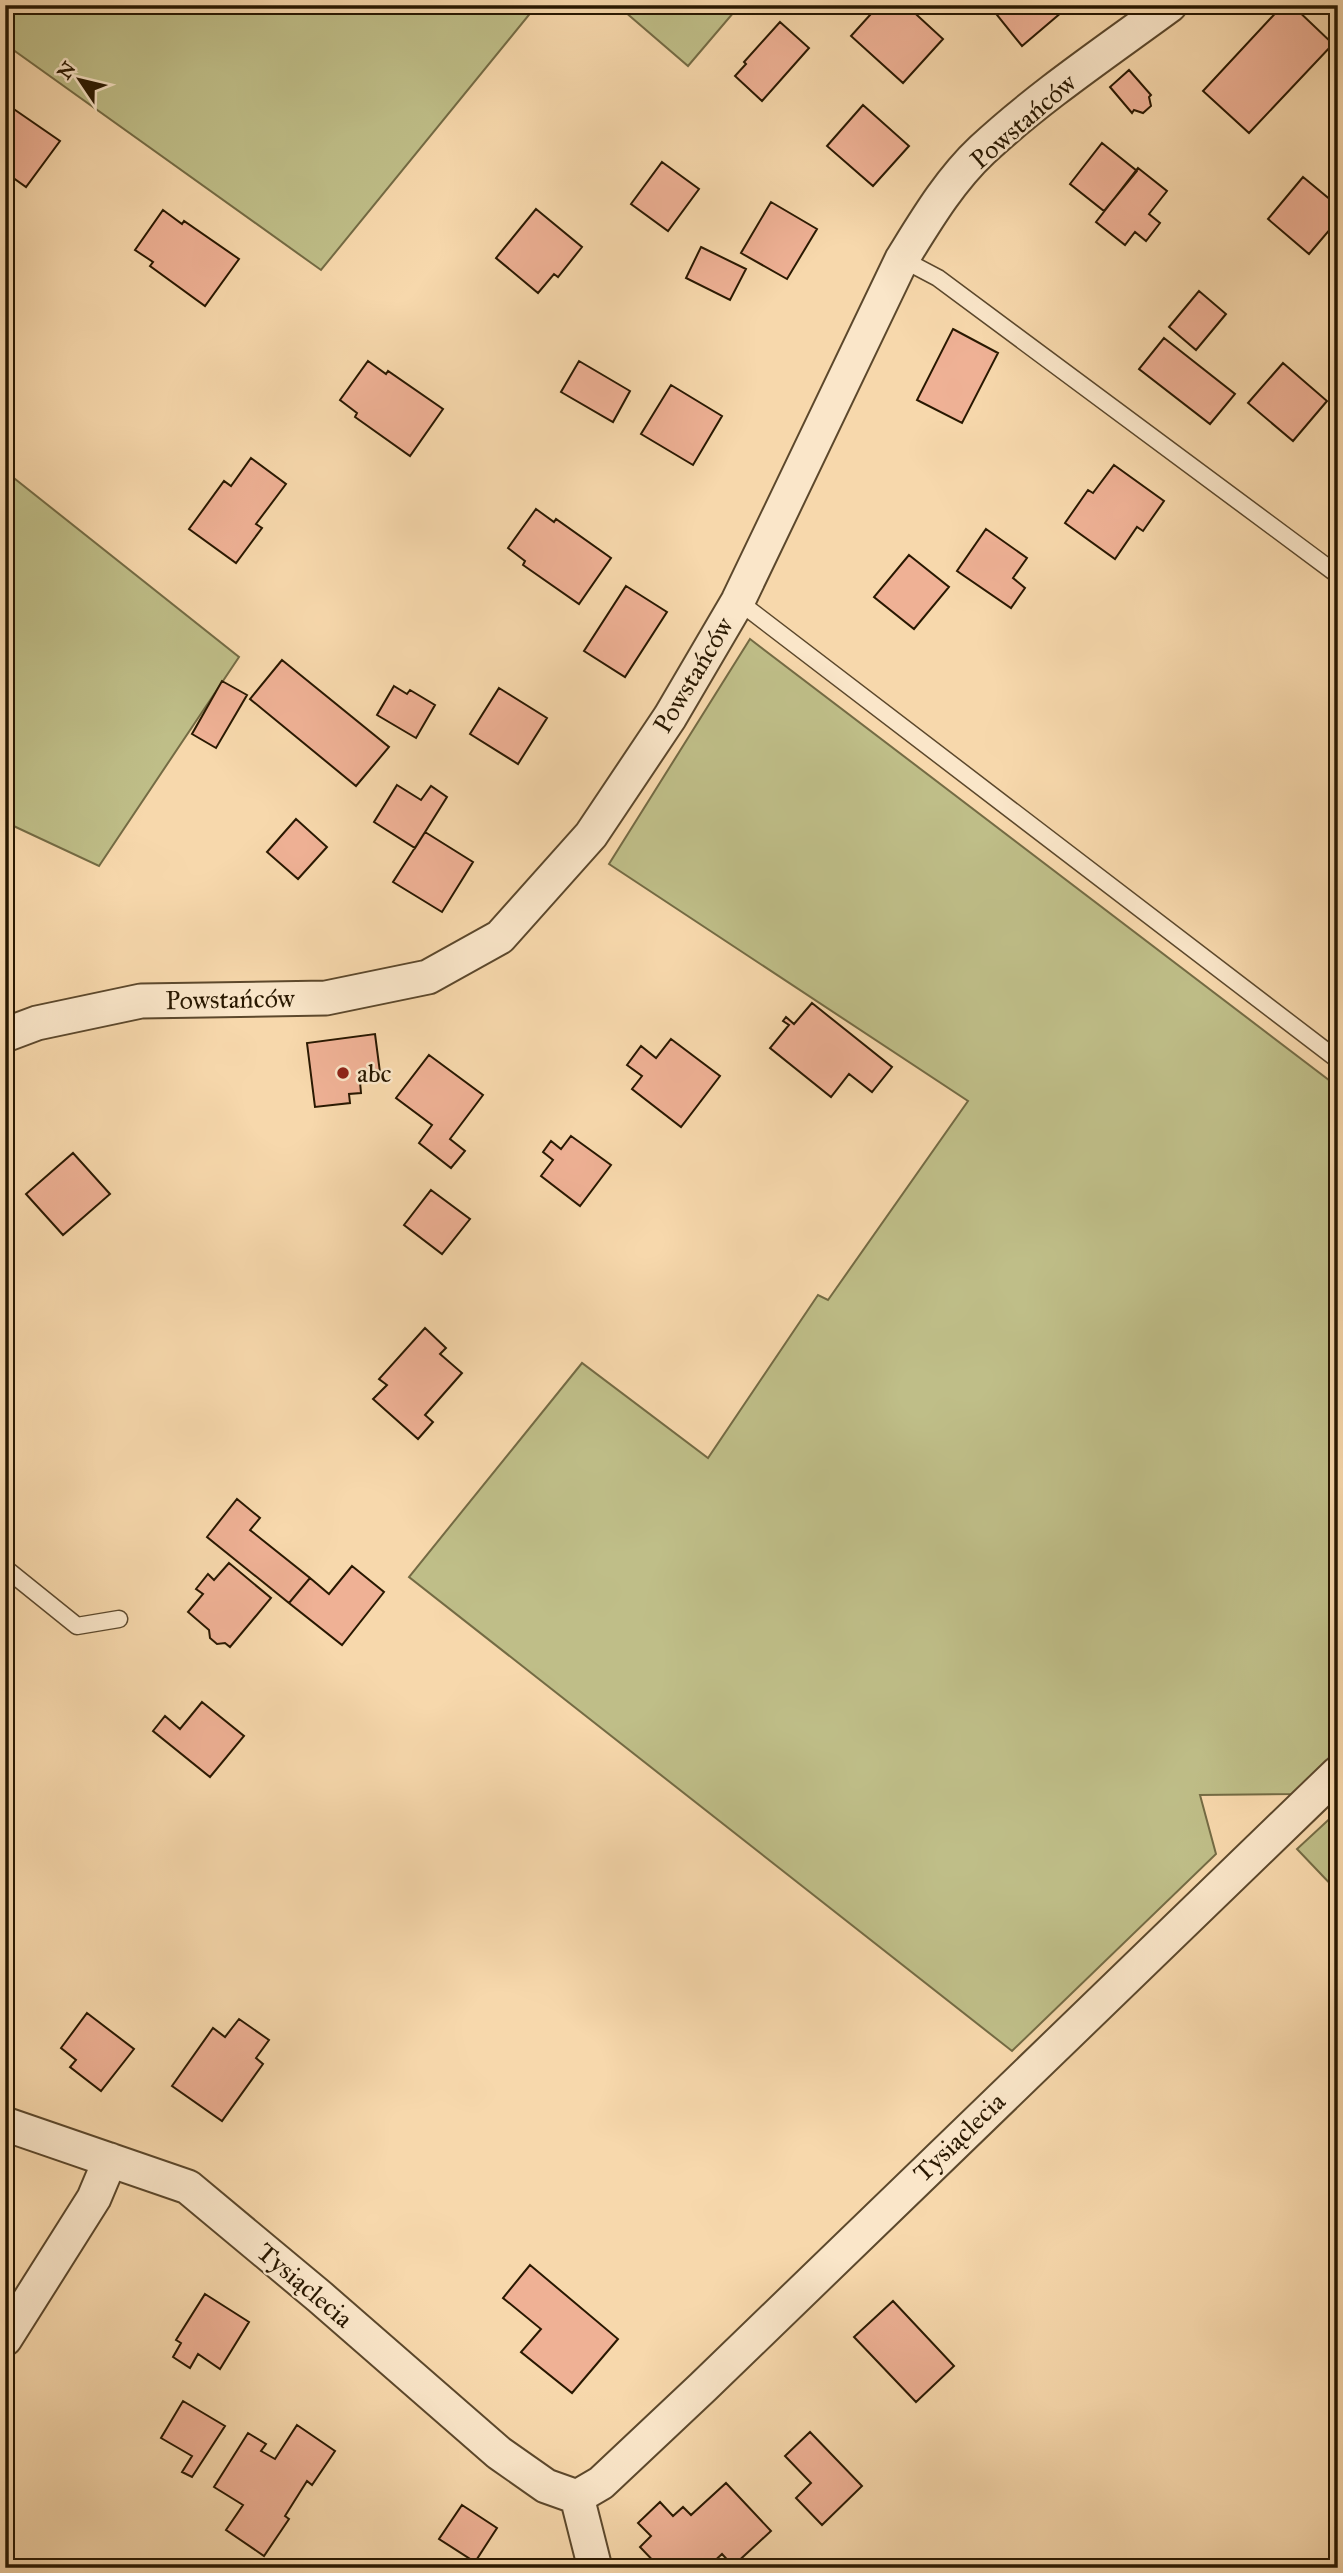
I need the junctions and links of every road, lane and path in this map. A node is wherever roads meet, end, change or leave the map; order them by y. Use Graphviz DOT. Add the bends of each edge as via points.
graph roads {
  1 [pos="1170,5"];
  2 [pos="902,259"];
  3 [pos="1338,575"];
  4 [pos="738,601"];
  5 [pos="5,1035"];
  6 [pos="1338,1060"];
  7 [pos="5,1568"];
  8 [pos="119,1619"];
  9 [pos="1338,1773"];
  10 [pos="5,2124"];
  11 [pos="110,2160"];
  12 [pos="5,2339"];
  13 [pos="577,2497"];
  14 [pos="595,2568"];
  1 -- 2 [label="street, Powstańców" via="980,152 934,208"];
  2 -- 3 [label="lane" via="938,278"];
  2 -- 4 [label="street, Powstańców"];
  4 -- 5 [label="street, Powstańców" via="670,717 591,835 500,937 428,977 326,998 141,1001 37,1023"];
  4 -- 6 [label="lane"];
  7 -- 8 [label="lane" via="77,1626"];
  9 -- 13 [label="street, Tysiąclecia" via="601,2483"];
  10 -- 11 [label="street, Tysiąclecia"];
  11 -- 12 [label="street" via="94,2198"];
  11 -- 13 [label="street, Tysiąclecia" via="188,2187 499,2453 546,2486"];
  13 -- 14 [label="street"];
}
